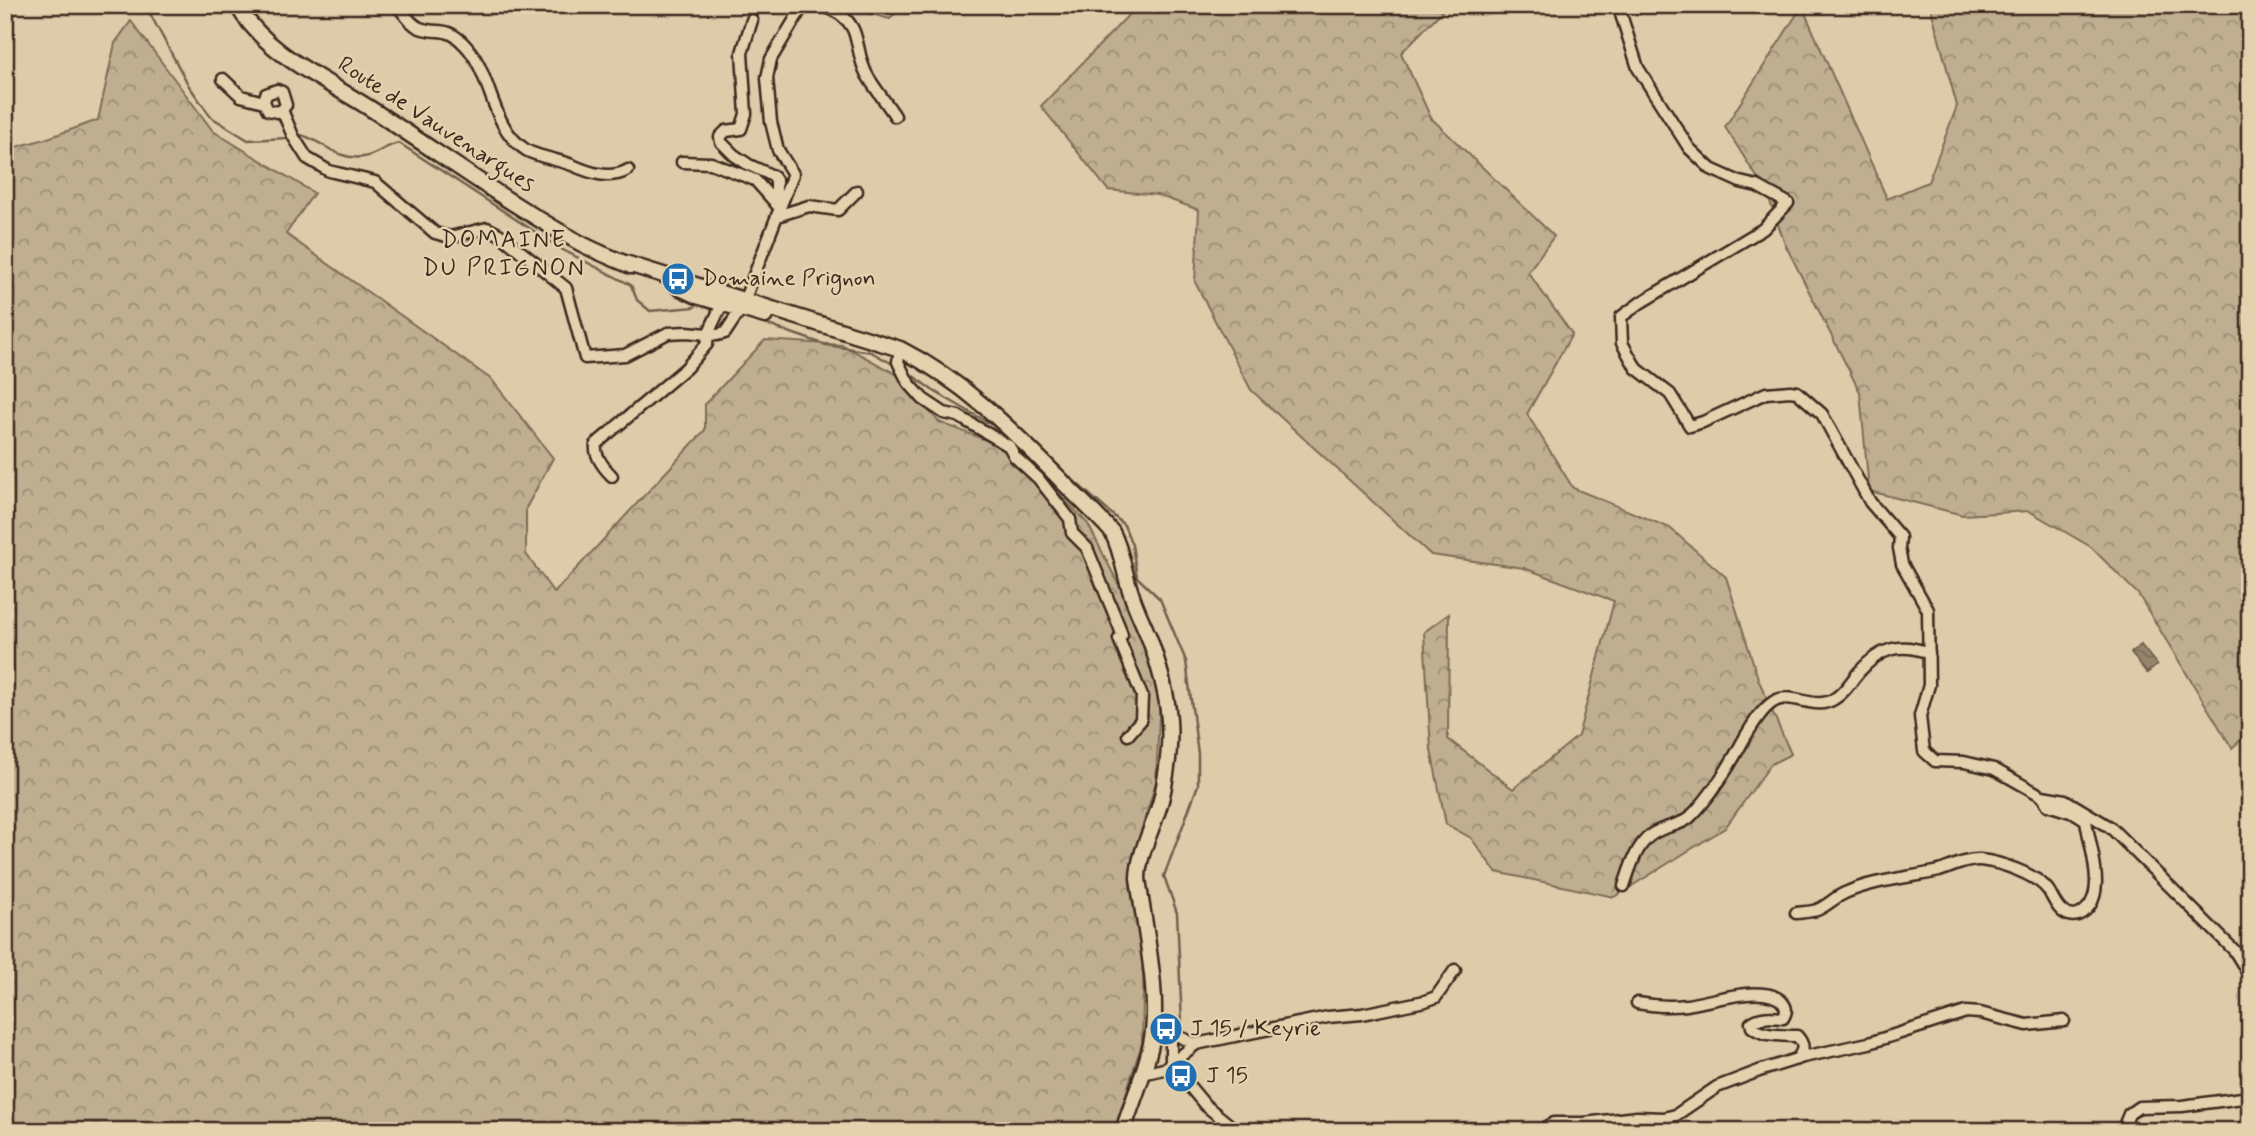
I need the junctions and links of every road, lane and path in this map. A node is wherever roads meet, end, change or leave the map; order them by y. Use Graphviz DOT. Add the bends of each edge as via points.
graph roads {
  1 [pos="237,5"];
  2 [pos="397,5"];
  3 [pos="1618,5"];
  4 [pos="752,20"];
  5 [pos="223,79"];
  6 [pos="264,102"];
  7 [pos="282,110"];
  8 [pos="895,116"];
  9 [pos="682,162"];
  10 [pos="628,170"];
  11 [pos="857,191"];
  12 [pos="778,209"];
  13 [pos="625,263"];
  14 [pos="720,308"];
  15 [pos="741,309"];
  16 [pos="708,334"];
  17 [pos="900,349"];
  18 [pos="1013,441"];
  19 [pos="612,476"];
  20 [pos="1929,653"];
  21 [pos="1128,735"];
  22 [pos="2042,796"];
  23 [pos="1625,886"];
  24 [pos="1796,913"];
  25 [pos="1455,970"];
  26 [pos="2250,976"];
  27 [pos="1637,1003"];
  28 [pos="1154,1020"];
  29 [pos="2064,1021"];
  30 [pos="1171,1033"];
  31 [pos="1196,1044"];
  32 [pos="1797,1059"];
  33 [pos="1171,1064"];
  34 [pos="1142,1074"];
  35 [pos="2250,1097"];
  36 [pos="1123,1131"];
  37 [pos="1237,1131"];
  38 [pos="1539,1131"];
  39 [pos="2122,1131"];
  1 -- 13 [label="main road, Route de Vauvenargues" via="264,37 292,60 554,228"];
  2 -- 10 [label="street" via="418,27 456,35 474,54 505,125 527,151 604,175"];
  3 -- 20 [label="street" via="1638,68 1689,148 1711,169 1788,203 1763,229 1621,317 1622,343 1636,369 1670,394 1690,426 1766,393 1797,392 1822,414 1870,502 1900,537 1902,564 1928,610"];
  4 -- 12 [label="street" via="742,53 744,122 741,129 720,137 734,155 774,176"];
  5 -- 6 [label="street" via="241,96"];
  6 -- 7 [label="street" via="268,110"];
  6 -- 7 [label="street" via="271,91 282,92 286,105"];
  7 -- 16 [label="street" via="307,158 329,171 375,182 435,233 450,237 488,228 566,288 585,358 625,355 668,333"];
  8 -- 12 [label="street" via="866,74 852,24 824,5 801,9 771,59 767,78 778,150 793,174"];
  9 -- 12 [label="street" via="711,163 755,180"];
  11 -- 12 [label="street" via="838,210 809,206"];
  12 -- 15 [label="street"];
  13 -- 14 [label="main road, Route de Vauvenargues"];
  13 -- 15 [label="main road, Route de Vauvenargues"];
  14 -- 15 [label="main road, Route de Vauvenargues"];
  14 -- 16 [label="street"];
  15 -- 16 [label="street" via="725,333"];
  15 -- 17 [label="main road, Route de Vauvenargues"];
  16 -- 19 [label="street" via="707,344 686,368 596,443 598,458"];
  17 -- 18 [label="main road, Route de Vauvenargues" via="958,384 985,406"];
  17 -- 18 [label="street" via="898,362 923,399 944,413"];
  18 -- 21 [label="street" via="1015,457 1038,478 1070,519 1072,533 1087,548 1119,626 1119,639 1142,696 1141,720"];
  18 -- 28 [label="main road, Route de Vauvenargues" via="1112,532 1167,698 1171,737 1162,798 1138,878"];
  20 -- 22 [label="street" via="1929,685 1920,716 1924,751 1935,761 1994,769"];
  20 -- 23 [label="street" via="1914,647 1889,649 1859,672 1846,691 1823,704 1776,700 1751,726 1688,819 1643,840"];
  22 -- 24 [label="street" via="2048,805 2086,820 2097,881 2091,901 2078,914 2065,914 2035,880 2002,864 1975,859 1870,885 1844,893 1817,910"];
  22 -- 26 [label="street" via="2065,800 2110,827 2234,950"];
  25 -- 31 [label="street" via="1436,997 1425,1001"];
  27 -- 32 [label="street" via="1688,1005 1770,994 1786,1006 1783,1018 1756,1020 1752,1027 1767,1034 1797,1036 1804,1048"];
  28 -- 30 [label="street"];
  28 -- 34 [label="main road, Route de Vauvenargues"];
  29 -- 32 [label="street" via="2027,1025 1966,1012 1869,1043"];
  30 -- 31 [label="street"];
  30 -- 33 [label="street"];
  31 -- 33 [label="street"];
  32 -- 38 [label="street" via="1717,1087 1675,1115 1554,1123"];
  33 -- 34 [label="street"];
  33 -- 37 [label="street" via="1205,1105"];
  34 -- 36 [label="main road, Route de Vauvenargues"];
  35 -- 39 [label="street" via="2140,1107 2129,1114"];
}
